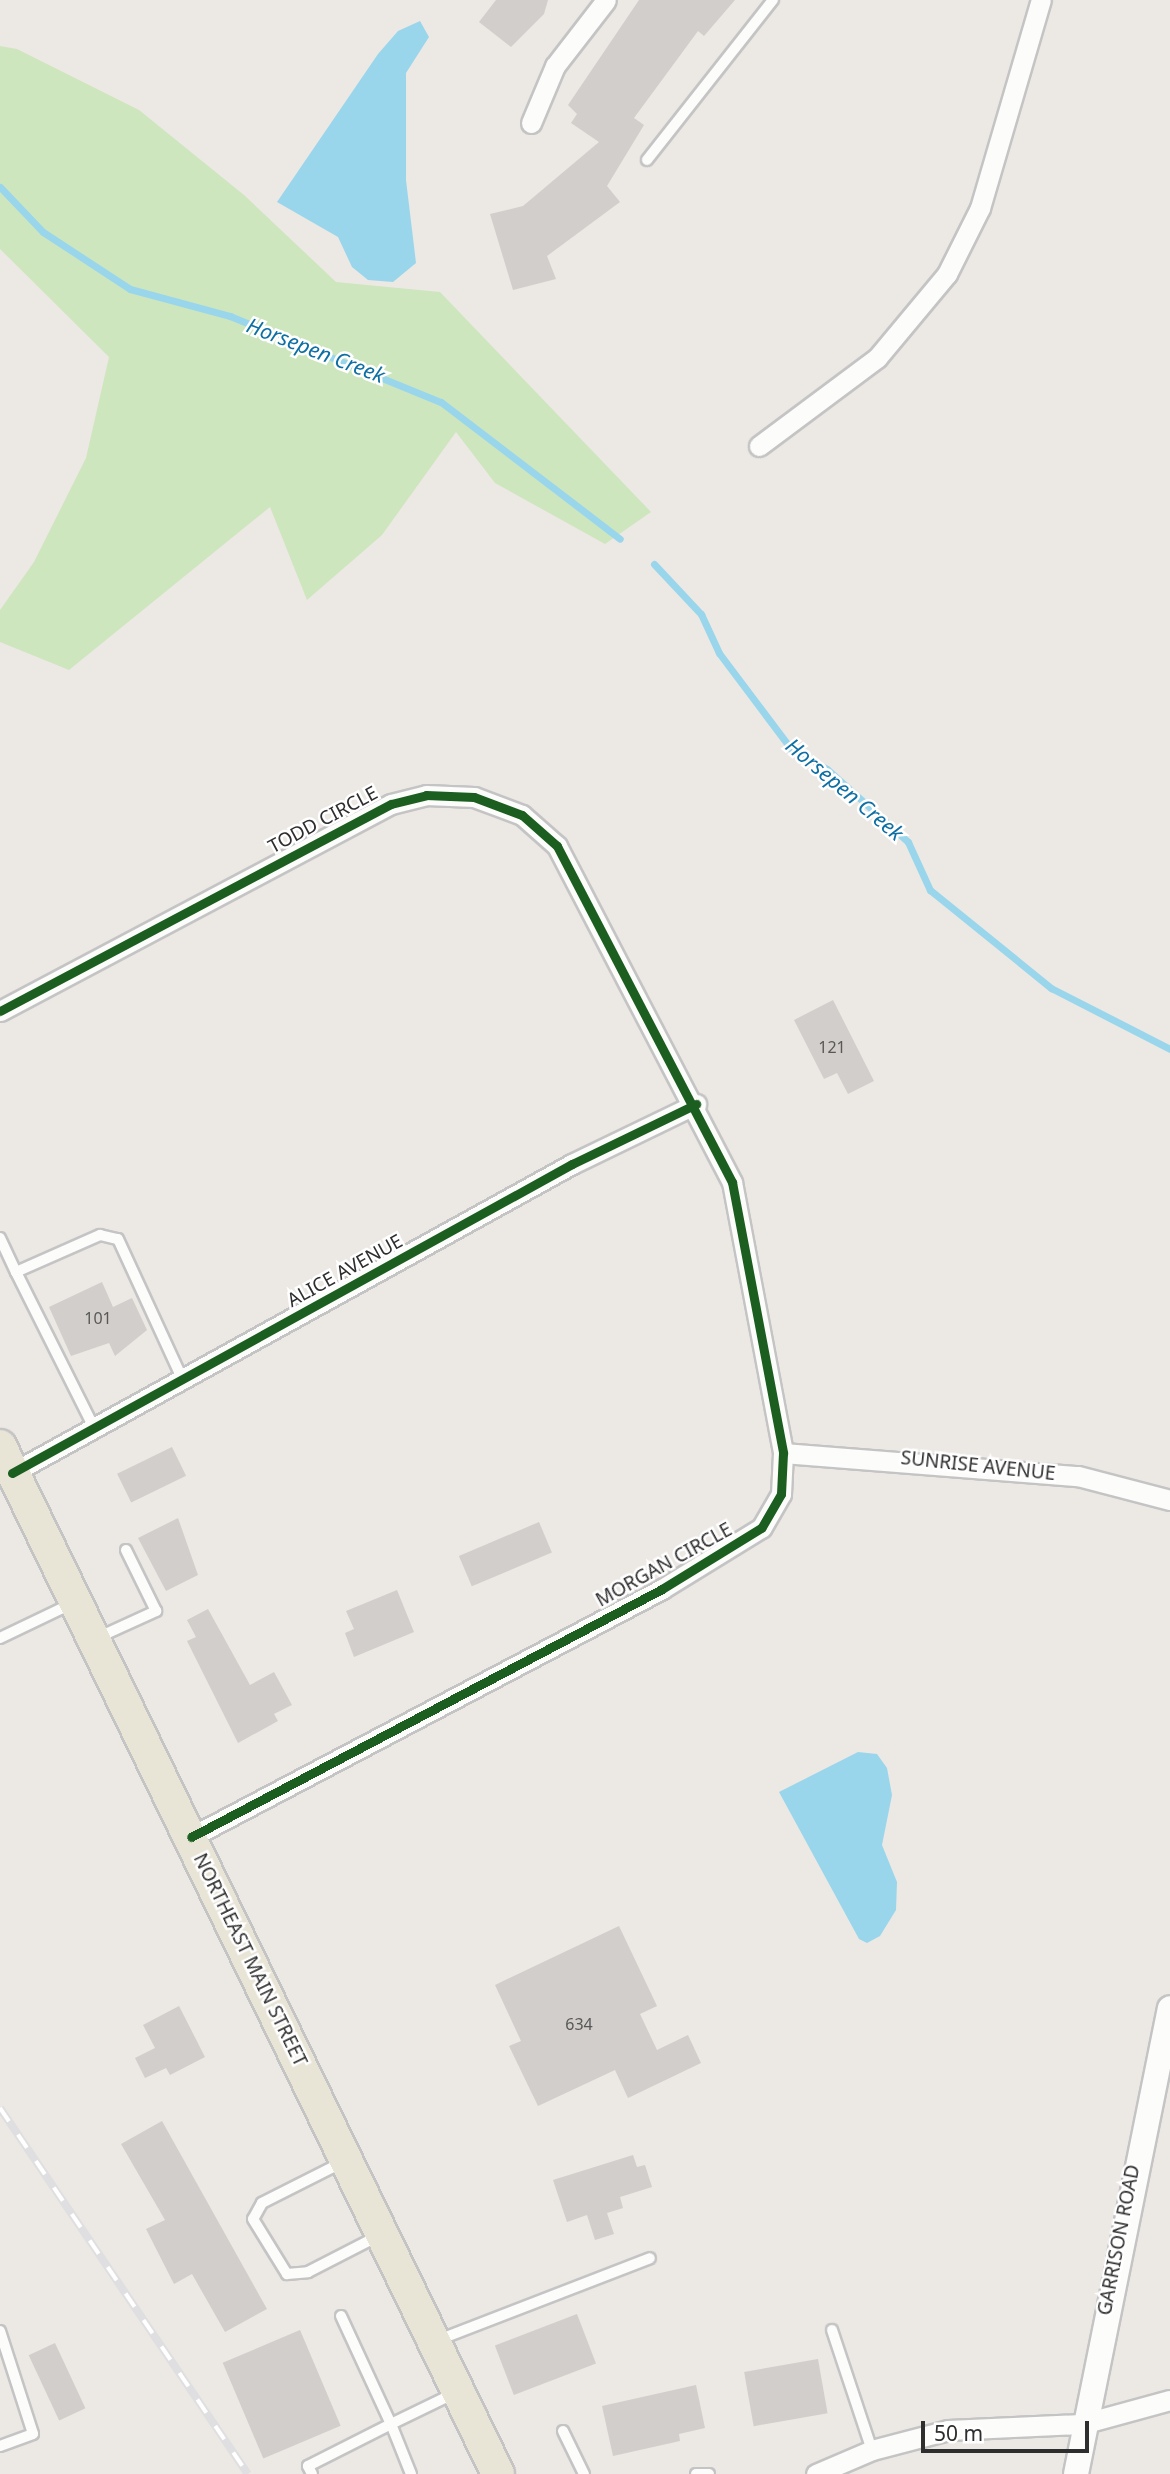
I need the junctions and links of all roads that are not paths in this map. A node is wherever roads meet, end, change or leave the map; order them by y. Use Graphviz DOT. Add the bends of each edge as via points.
graph roads {
  1 [pos="606,0"];
  2 [pos="773,0"];
  3 [pos="1041,0"];
  4 [pos="531,123"];
  5 [pos="647,160"];
  6 [pos="759,446"];
  7 [pos="0,1011"];
  8 [pos="696,1104"];
  9 [pos="0,1238"];
  10 [pos="16,1272"];
  11 [pos="183,1380"];
  12 [pos="94,1428"];
  13 [pos="783,1453"];
  14 [pos="6,1459"];
  15 [pos="1170,1500"];
  16 [pos="126,1550"];
  17 [pos="77,1602"];
  18 [pos="0,1638"];
  19 [pos="95,1639"];
  20 [pos="191,1837"];
  21 [pos="1170,2008"];
  22 [pos="347,2160"];
  23 [pos="383,2234"];
  24 [pos="650,2258"];
  25 [pos="341,2316"];
  26 [pos="832,2330"];
  27 [pos="0,2332"];
  28 [pos="434,2341"];
  29 [pos="458,2392"];
  30 [pos="1170,2400"];
  31 [pos="391,2424"];
  32 [pos="1082,2424"];
  33 [pos="564,2431"];
  34 [pos="0,2446"];
  35 [pos="872,2450"];
  36 [pos="312,2474"];
  37 [pos="411,2474"];
  38 [pos="498,2474"];
  39 [pos="584,2474"];
  40 [pos="696,2474"];
  41 [pos="709,2474"];
  42 [pos="816,2474"];
  43 [pos="1076,2474"];
  1 -- 4 [label="street" via="555,66"];
  2 -- 5 [label="lane"];
  3 -- 6 [label="street" via="988,184 947,274 877,358"];
  7 -- 8 [label="street, TODD CIRCLE" via="391,804 426,795 474,797 522,816 557,846"];
  8 -- 11 [label="street, ALICE AVENUE" via="572,1164"];
  8 -- 13 [label="street, MORGAN CIRCLE" via="732,1182"];
  9 -- 10 [label="lane"];
  10 -- 11 [label="lane" via="100,1235 118,1239"];
  10 -- 12 [label="lane"];
  11 -- 12 [label="street, ALICE AVENUE"];
  12 -- 14 [label="street, ALICE AVENUE"];
  13 -- 15 [label="street, SUNRISE AVENUE" via="1078,1476"];
  13 -- 20 [label="street, MORGAN CIRCLE" via="781,1494 761,1528 743,1542"];
  14 -- 17 [label="main road, NORTHEAST MAIN STREET"];
  16 -- 19 [label="lane" via="156,1611"];
  17 -- 18 [label="lane"];
  17 -- 19 [label="main road, NORTHEAST MAIN STREET"];
  19 -- 20 [label="main road, NORTHEAST MAIN STREET"];
  20 -- 22 [label="main road, NORTHEAST MAIN STREET"];
  21 -- 32 [label="street, GARRISON ROAD"];
  22 -- 23 [label="main road, NORTHEAST MAIN STREET"];
  22 -- 23 [label="lane" via="262,2203 253,2219 287,2274 308,2272"];
  23 -- 28 [label="main road, NORTHEAST MAIN STREET"];
  24 -- 28 [label="lane"];
  25 -- 31 [label="lane"];
  26 -- 35 [label="lane"];
  27 -- 34 [label="lane" via="33,2434"];
  28 -- 29 [label="main road, NORTHEAST MAIN STREET"];
  29 -- 31 [label="lane"];
  29 -- 38 [label="main road, NORTHEAST MAIN STREET"];
  30 -- 32 [label="street"];
  31 -- 36 [label="lane" via="308,2466"];
  31 -- 37 [label="lane"];
  32 -- 35 [label="street" via="948,2430"];
  32 -- 43 [label="street, GARRISON ROAD"];
  33 -- 39 [label="lane"];
  35 -- 42 [label="street"];
  40 -- 41 [label="lane"];
}
